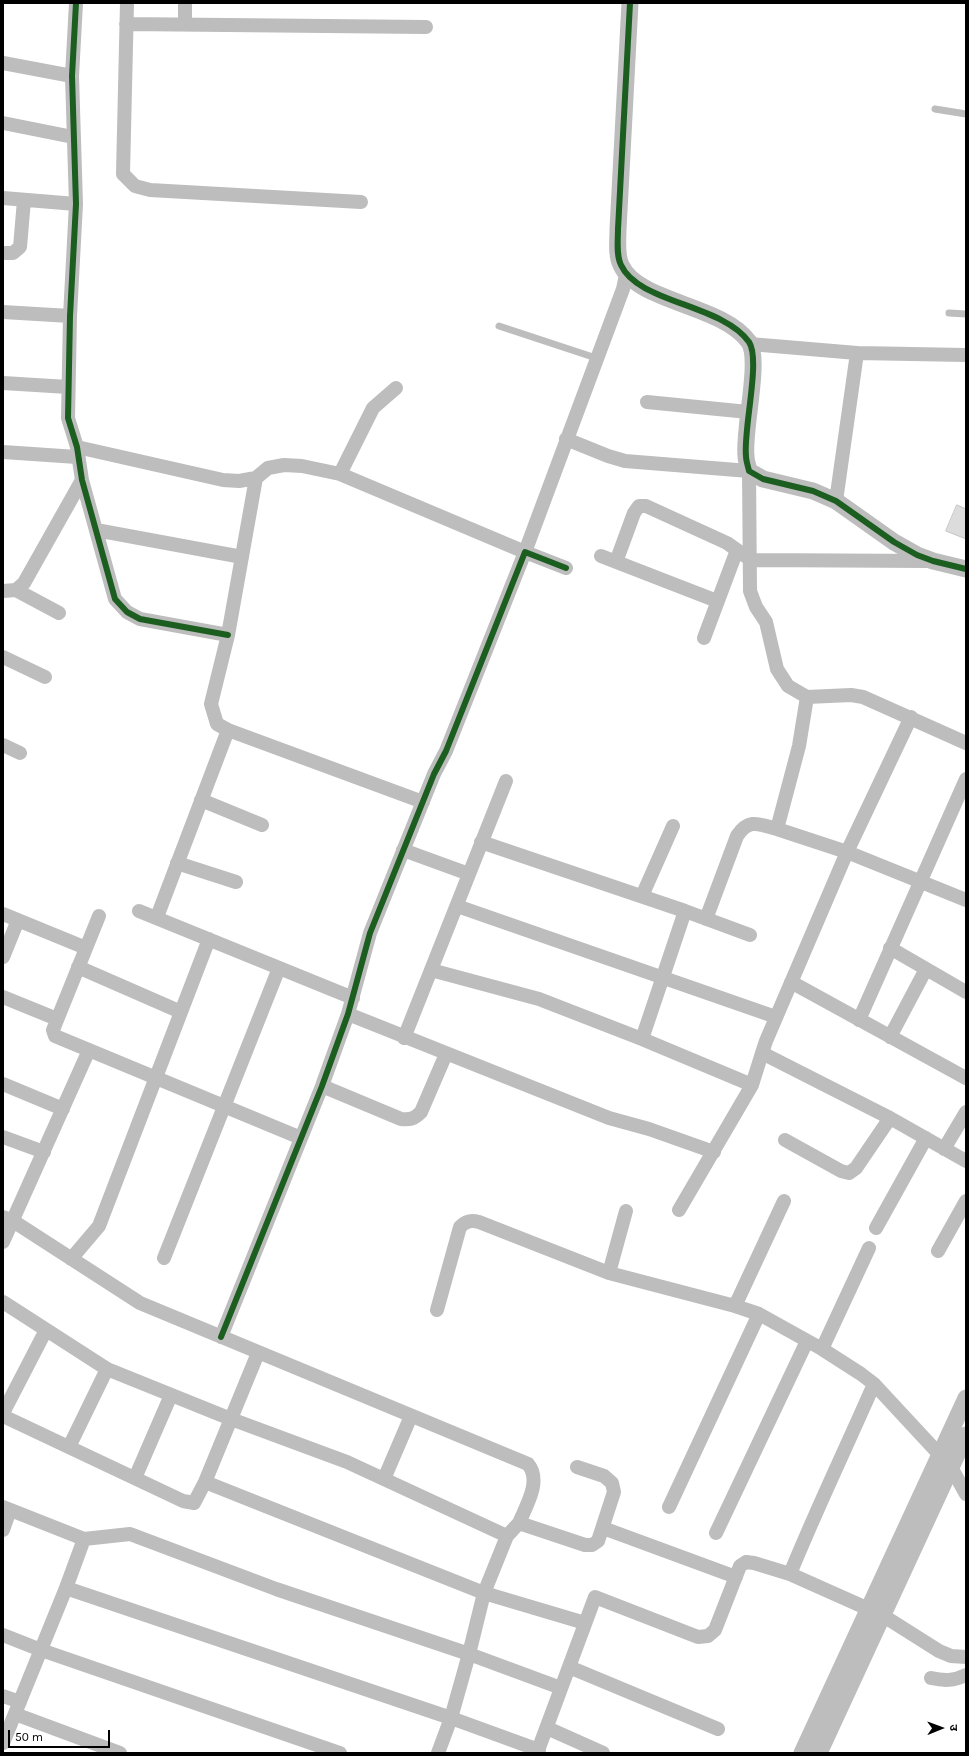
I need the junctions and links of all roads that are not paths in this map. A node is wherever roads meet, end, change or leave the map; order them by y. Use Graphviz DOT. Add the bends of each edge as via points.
graph roads {
  1 [pos="127,3"];
  2 [pos="185,3"];
  3 [pos="630,3"];
  4 [pos="72,4"];
  5 [pos="126,24"];
  6 [pos="185,24"];
  7 [pos="426,27"];
  8 [pos="3,63"];
  9 [pos="72,76"];
  10 [pos="935,109"];
  11 [pos="966,114"];
  12 [pos="3,123"];
  13 [pos="73,137"];
  14 [pos="3,198"];
  15 [pos="24,200"];
  16 [pos="361,202"];
  17 [pos="76,204"];
  18 [pos="3,254"];
  19 [pos="626,275"];
  20 [pos="3,312"];
  21 [pos="950,313"];
  22 [pos="966,314"];
  23 [pos="70,316"];
  24 [pos="499,326"];
  25 [pos="750,344"];
  26 [pos="857,353"];
  27 [pos="966,355"];
  28 [pos="596,358"];
  29 [pos="3,383"];
  30 [pos="68,388"];
  31 [pos="396,388"];
  32 [pos="647,402"];
  33 [pos="748,412"];
  34 [pos="566,439"];
  35 [pos="3,452"];
  36 [pos="77,452"];
  37 [pos="749,471"];
  38 [pos="340,474"];
  39 [pos="256,478"];
  40 [pos="82,480"];
  41 [pos="836,501"];
  42 [pos="96,530"];
  43 [pos="737,550"];
  44 [pos="525,552"];
  45 [pos="601,556"];
  46 [pos="242,557"];
  47 [pos="751,560"];
  48 [pos="933,561"];
  49 [pos="616,562"];
  50 [pos="566,568"];
  51 [pos="966,570"];
  52 [pos="9,590"];
  53 [pos="716,601"];
  54 [pos="59,613"];
  55 [pos="228,635"];
  56 [pos="704,638"];
  57 [pos="3,658"];
  58 [pos="45,677"];
  59 [pos="807,697"];
  60 [pos="911,717"];
  61 [pos="228,730"];
  62 [pos="966,742"];
  63 [pos="3,745"];
  64 [pos="20,753"];
  65 [pos="966,779"];
  66 [pos="506,781"];
  67 [pos="201,800"];
  68 [pos="422,802"];
  69 [pos="262,825"];
  70 [pos="673,826"];
  71 [pos="777,829"];
  72 [pos="481,842"];
  73 [pos="403,850"];
  74 [pos="847,852"];
  75 [pos="178,863"];
  76 [pos="469,874"];
  77 [pos="236,882"];
  78 [pos="922,882"];
  79 [pos="642,896"];
  80 [pos="966,900"];
  81 [pos="457,906"];
  82 [pos="139,911"];
  83 [pos="685,911"];
  84 [pos="3,914"];
  85 [pos="99,916"];
  86 [pos="157,917"];
  87 [pos="706,918"];
  88 [pos="18,920"];
  89 [pos="750,935"];
  90 [pos="210,939"];
  91 [pos="86,948"];
  92 [pos="890,948"];
  93 [pos="3,957"];
  94 [pos="78,967"];
  95 [pos="279,968"];
  96 [pos="926,969"];
  97 [pos="431,970"];
  98 [pos="663,977"];
  99 [pos="791,982"];
  100 [pos="966,992"];
  101 [pos="3,997"];
  102 [pos="353,998"];
  103 [pos="181,1012"];
  104 [pos="348,1014"];
  105 [pos="776,1017"];
  106 [pos="57,1020"];
  107 [pos="859,1020"];
  108 [pos="890,1037"];
  109 [pos="404,1038"];
  110 [pos="642,1039"];
  111 [pos="89,1050"];
  112 [pos="762,1053"];
  113 [pos="446,1054"];
  114 [pos="155,1078"];
  115 [pos="966,1078"];
  116 [pos="3,1084"];
  117 [pos="322,1086"];
  118 [pos="752,1086"];
  119 [pos="223,1107"];
  120 [pos="63,1109"];
  121 [pos="966,1112"];
  122 [pos="890,1118"];
  123 [pos="3,1137"];
  124 [pos="301,1138"];
  125 [pos="926,1138"];
  126 [pos="785,1140"];
  127 [pos="944,1148"];
  128 [pos="44,1152"];
  129 [pos="714,1152"];
  130 [pos="966,1161"];
  131 [pos="966,1201"];
  132 [pos="784,1202"];
  133 [pos="679,1210"];
  134 [pos="626,1211"];
  135 [pos="8,1219"];
  136 [pos="876,1228"];
  137 [pos="3,1242"];
  138 [pos="869,1248"];
  139 [pos="938,1251"];
  140 [pos="164,1258"];
  141 [pos="71,1259"];
  142 [pos="609,1273"];
  143 [pos="3,1302"];
  144 [pos="735,1306"];
  145 [pos="437,1310"];
  146 [pos="759,1314"];
  147 [pos="46,1330"];
  148 [pos="221,1337"];
  149 [pos="807,1341"];
  150 [pos="822,1349"];
  151 [pos="258,1353"];
  152 [pos="107,1369"];
  153 [pos="874,1384"];
  154 [pos="171,1395"];
  155 [pos="966,1398"];
  156 [pos="3,1414"];
  157 [pos="411,1416"];
  158 [pos="231,1419"];
  159 [pos="966,1435"];
  160 [pos="69,1447"];
  161 [pos="945,1461"];
  162 [pos="577,1467"];
  163 [pos="135,1478"];
  164 [pos="384,1479"];
  165 [pos="205,1482"];
  166 [pos="966,1494"];
  167 [pos="669,1507"];
  168 [pos="7,1508"];
  169 [pos="519,1523"];
  170 [pos="603,1528"];
  171 [pos="3,1530"];
  172 [pos="716,1533"];
  173 [pos="507,1536"];
  174 [pos="84,1539"];
  175 [pos="790,1574"];
  176 [pos="736,1577"];
  177 [pos="66,1588"];
  178 [pos="484,1593"];
  179 [pos="875,1612"];
  180 [pos="585,1623"];
  181 [pos="3,1635"];
  182 [pos="41,1650"];
  183 [pos="469,1654"];
  184 [pos="966,1657"];
  185 [pos="569,1668"];
  186 [pos="966,1675"];
  187 [pos="931,1678"];
  188 [pos="561,1688"];
  189 [pos="3,1696"];
  190 [pos="17,1708"];
  191 [pos="451,1718"];
  192 [pos="547,1728"];
  193 [pos="718,1729"];
  194 [pos="3,1743"];
  195 [pos="111,1751"];
  196 [pos="538,1751"];
  197 [pos="340,1753"];
  198 [pos="438,1753"];
  199 [pos="603,1753"];
  200 [pos="802,1753"];
  201 [pos="819,1753"];
  1 -- 5 [label="street"];
  2 -- 6 [label="street"];
  3 -- 19 [label="street" via="618,229 620,264"];
  4 -- 9 [label="street"];
  5 -- 6 [label="street"];
  5 -- 16 [label="street" via="122,174 136,186 150,190"];
  6 -- 7 [label="street"];
  8 -- 9 [label="street"];
  9 -- 13 [label="street"];
  10 -- 11 [label="lane"];
  12 -- 13 [label="street"];
  13 -- 17 [label="street"];
  14 -- 15 [label="street"];
  15 -- 17 [label="street"];
  15 -- 18 [label="street" via="20,248 13,253"];
  17 -- 23 [label="street"];
  19 -- 25 [label="street" via="653,292 728,322 743,334"];
  19 -- 28 [label="street"];
  20 -- 23 [label="street"];
  21 -- 22 [label="lane"];
  23 -- 30 [label="street"];
  24 -- 28 [label="lane"];
  25 -- 26 [label="street"];
  25 -- 33 [label="street" via="753,362"];
  26 -- 27 [label="street"];
  26 -- 41 [label="street"];
  28 -- 34 [label="street"];
  29 -- 30 [label="street"];
  30 -- 36 [label="street" via="68,418"];
  31 -- 38 [label="street" via="373,408"];
  32 -- 33 [label="street"];
  33 -- 37 [label="street" via="746,457"];
  34 -- 37 [label="street" via="625,460"];
  34 -- 44 [label="street"];
  35 -- 36 [label="street"];
  36 -- 39 [label="street" via="223,480"];
  36 -- 40 [label="street"];
  37 -- 41 [label="street" via="763,479 813,491"];
  37 -- 47 [label="street"];
  38 -- 39 [label="street" via="284,465 268,468"];
  38 -- 44 [label="street"];
  39 -- 46 [label="street"];
  40 -- 42 [label="street"];
  40 -- 52 [label="street" via="24,583"];
  41 -- 48 [label="street" via="894,542"];
  42 -- 46 [label="street"];
  42 -- 55 [label="street" via="115,599 126,612 140,619"];
  43 -- 47 [label="street"];
  43 -- 49 [label="street" via="646,506 639,506"];
  43 -- 53 [label="street"];
  44 -- 50 [label="street"];
  44 -- 68 [label="street" via="449,744"];
  45 -- 49 [label="street"];
  46 -- 55 [label="street"];
  47 -- 48 [label="street"];
  47 -- 59 [label="street" via="750,591 756,607 766,622 777,669 788,686"];
  48 -- 51 [label="street"];
  49 -- 53 [label="street"];
  52 -- 54 [label="street"];
  53 -- 56 [label="street"];
  55 -- 61 [label="street" via="211,704 217,724"];
  57 -- 58 [label="street"];
  59 -- 60 [label="street" via="863,697"];
  59 -- 71 [label="street" via="799,746"];
  60 -- 62 [label="street"];
  60 -- 74 [label="street"];
  61 -- 67 [label="street"];
  61 -- 68 [label="street"];
  63 -- 64 [label="street"];
  65 -- 78 [label="street"];
  66 -- 72 [label="street"];
  67 -- 69 [label="street"];
  67 -- 75 [label="street"];
  68 -- 73 [label="street"];
  70 -- 79 [label="street"];
  71 -- 74 [label="street"];
  71 -- 87 [label="street" via="754,823 744,826 737,836"];
  72 -- 76 [label="street"];
  72 -- 79 [label="street"];
  73 -- 76 [label="street"];
  73 -- 102 [label="street" via="370,933"];
  74 -- 78 [label="street"];
  74 -- 99 [label="street"];
  75 -- 77 [label="street"];
  75 -- 86 [label="street"];
  76 -- 81 [label="street"];
  78 -- 80 [label="street"];
  78 -- 92 [label="street"];
  79 -- 83 [label="street"];
  81 -- 97 [label="street"];
  81 -- 98 [label="street"];
  82 -- 86 [label="street"];
  83 -- 87 [label="street"];
  83 -- 98 [label="street"];
  84 -- 88 [label="street"];
  85 -- 91 [label="street"];
  86 -- 90 [label="street"];
  87 -- 89 [label="street"];
  88 -- 91 [label="street"];
  88 -- 93 [label="street"];
  90 -- 95 [label="street"];
  90 -- 103 [label="street"];
  91 -- 94 [label="street"];
  92 -- 96 [label="street"];
  92 -- 107 [label="street"];
  94 -- 103 [label="street"];
  94 -- 106 [label="street"];
  95 -- 102 [label="street"];
  95 -- 119 [label="street"];
  96 -- 100 [label="street"];
  96 -- 108 [label="street"];
  97 -- 109 [label="street"];
  97 -- 110 [label="street" via="539,999"];
  98 -- 105 [label="street"];
  98 -- 110 [label="street"];
  99 -- 105 [label="street"];
  99 -- 107 [label="street"];
  101 -- 106 [label="street"];
  102 -- 104 [label="street"];
  103 -- 114 [label="street"];
  104 -- 109 [label="street"];
  104 -- 117 [label="street"];
  105 -- 112 [label="street"];
  106 -- 111 [label="street" via="53,1030 55,1036"];
  107 -- 108 [label="street"];
  108 -- 115 [label="street"];
  109 -- 113 [label="street"];
  110 -- 118 [label="street"];
  111 -- 114 [label="street"];
  111 -- 120 [label="street"];
  112 -- 118 [label="street"];
  112 -- 122 [label="street"];
  113 -- 117 [label="street" via="421,1112 408,1120"];
  113 -- 129 [label="street" via="609,1118"];
  114 -- 119 [label="street"];
  114 -- 141 [label="street" via="99,1226"];
  116 -- 120 [label="street"];
  117 -- 124 [label="street"];
  118 -- 129 [label="street"];
  119 -- 124 [label="street"];
  119 -- 140 [label="street"];
  120 -- 128 [label="street"];
  121 -- 127 [label="street"];
  122 -- 125 [label="street"];
  122 -- 126 [label="street" via="856,1168 849,1173"];
  123 -- 128 [label="street"];
  124 -- 148 [label="street"];
  125 -- 127 [label="street"];
  125 -- 136 [label="street"];
  127 -- 130 [label="street"];
  128 -- 135 [label="street"];
  129 -- 133 [label="street"];
  131 -- 139 [label="street"];
  132 -- 144 [label="street"];
  134 -- 142 [label="street"];
  135 -- 137 [label="street"];
  135 -- 141 [label="street"];
  138 -- 150 [label="street"];
  141 -- 148 [label="street" via="140,1303"];
  142 -- 144 [label="street"];
  142 -- 145 [label="street" via="471,1220 460,1227"];
  143 -- 147 [label="street"];
  144 -- 146 [label="street"];
  146 -- 149 [label="street"];
  146 -- 167 [label="street"];
  147 -- 152 [label="street"];
  147 -- 156 [label="street"];
  148 -- 151 [label="street"];
  149 -- 150 [label="street"];
  149 -- 172 [label="street"];
  150 -- 153 [label="street"];
  151 -- 157 [label="street"];
  151 -- 158 [label="street"];
  152 -- 154 [label="street"];
  152 -- 160 [label="street"];
  153 -- 161 [label="street"];
  153 -- 175 [label="street"];
  154 -- 158 [label="street"];
  154 -- 163 [label="street"];
  155 -- 161 [label="street"];
  156 -- 160 [label="street"];
  157 -- 164 [label="street"];
  157 -- 169 [label="street" via="528,1464 534,1471 534,1483"];
  158 -- 164 [label="street" via="347,1462"];
  158 -- 165 [label="street"];
  159 -- 161 [label="street"];
  160 -- 163 [label="street"];
  161 -- 166 [label="street"];
  161 -- 179 [label="street"];
  162 -- 170 [label="street" via="604,1476 612,1483 614,1492"];
  163 -- 165 [label="street" via="183,1501 194,1503"];
  164 -- 173 [label="street"];
  165 -- 178 [label="street"];
  168 -- 171 [label="street"];
  168 -- 174 [label="street"];
  169 -- 170 [label="street" via="585,1545 592,1545 598,1541"];
  169 -- 173 [label="street"];
  170 -- 176 [label="street"];
  173 -- 178 [label="street"];
  174 -- 177 [label="street"];
  174 -- 183 [label="street" via="130,1534 276,1589"];
  175 -- 176 [label="street" via="746,1562 740,1566"];
  175 -- 179 [label="street"];
  176 -- 180 [label="street" via="715,1630 708,1636 698,1637 595,1597"];
  177 -- 182 [label="street"];
  177 -- 191 [label="street"];
  178 -- 180 [label="street"];
  178 -- 183 [label="street"];
  179 -- 184 [label="street" via="939,1651 951,1656"];
  179 -- 200 [label="street"];
  179 -- 201 [label="street"];
  180 -- 185 [label="street"];
  181 -- 182 [label="street"];
  182 -- 190 [label="street"];
  182 -- 197 [label="street"];
  183 -- 188 [label="street"];
  183 -- 191 [label="street"];
  185 -- 188 [label="street"];
  185 -- 193 [label="street"];
  186 -- 187 [label="street" via="944,1681"];
  188 -- 192 [label="street"];
  189 -- 190 [label="street"];
  190 -- 194 [label="street"];
  190 -- 195 [label="street"];
  191 -- 196 [label="street"];
  191 -- 198 [label="street"];
  192 -- 196 [label="street"];
  192 -- 199 [label="street"];
}
